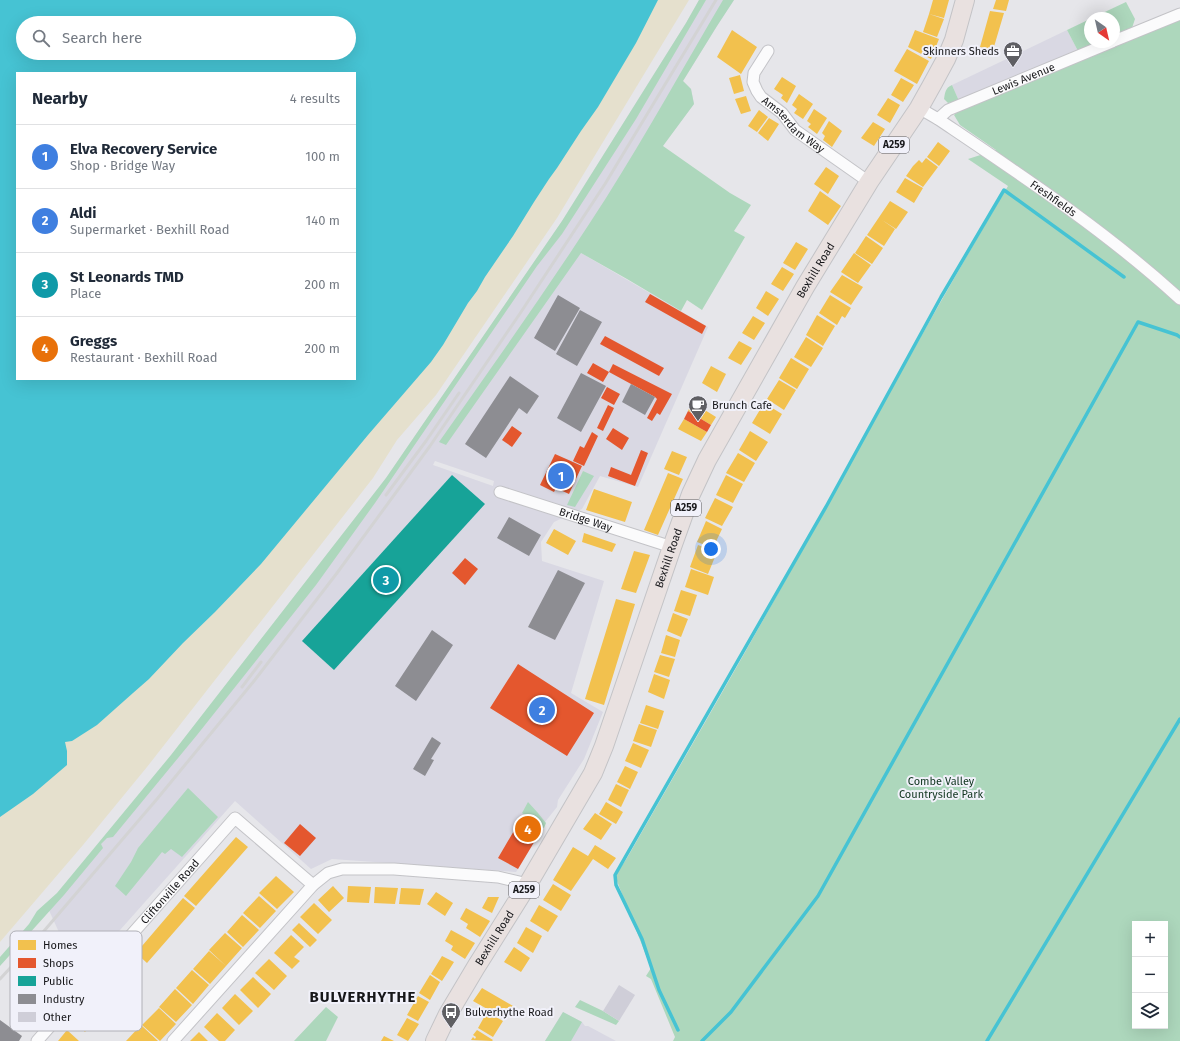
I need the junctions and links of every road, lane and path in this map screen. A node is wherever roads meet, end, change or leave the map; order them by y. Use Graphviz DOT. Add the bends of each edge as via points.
graph roads {
  1 [pos="965,0"];
  2 [pos="1180,14"];
  3 [pos="1120,39"];
  4 [pos="1098,48"];
  5 [pos="768,51"];
  6 [pos="919,108"];
  7 [pos="938,119"];
  8 [pos="869,182"];
  9 [pos="1180,299"];
  10 [pos="500,492"];
  11 [pos="672,547"];
  12 [pos="528,884"];
  13 [pos="313,885"];
  14 [pos="134,931"];
  15 [pos="45,1031"];
  16 [pos="36,1041"];
  17 [pos="173,1041"];
  18 [pos="435,1041"];
  1 -- 6 [label="highway, Bexhill Road / A259" via="946,59"];
  2 -- 3 [label="street, Lewis Avenue"];
  4 -- 7 [label="street, Lewis Avenue" via="948,110"];
  5 -- 8 [label="street, Amsterdam Way" via="754,74 753,82 761,97 779,111 795,130"];
  6 -- 7 [label="street, Freshfields"];
  6 -- 8 [label="highway, Bexhill Road / A259"];
  7 -- 9 [label="street, Freshfields" via="1070,210 1153,274"];
  8 -- 11 [label="highway, Bexhill Road / A259" via="805,287 706,460"];
  10 -- 11 [label="street, Bridge Way"];
  11 -- 12 [label="highway, Bexhill Road / A259" via="593,773"];
  12 -- 13 [label="street" via="498,877 394,869 342,869 328,873"];
  12 -- 18 [label="highway, Bexhill Road / A259" via="448,1014"];
  13 -- 14 [label="street, Cliftonville Road" via="235,818"];
  13 -- 17 [label="street"];
  15 -- 16 [label="street, Cliftonville Road"];
}
